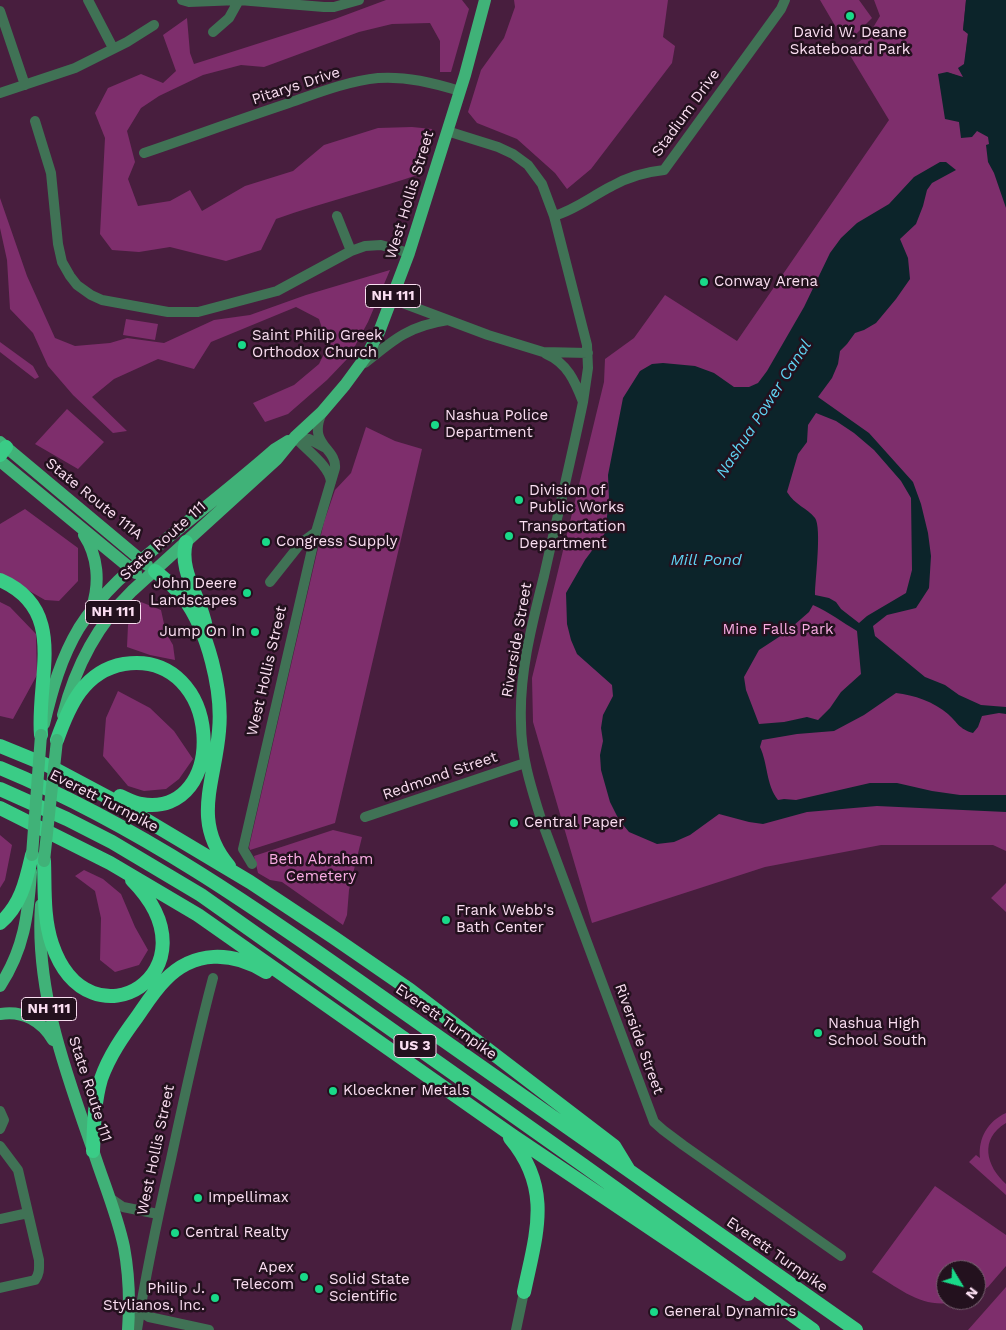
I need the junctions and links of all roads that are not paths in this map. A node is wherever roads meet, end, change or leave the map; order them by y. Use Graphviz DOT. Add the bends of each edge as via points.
graph roads {
  1 [pos="88,0"];
  2 [pos="182,0"];
  3 [pos="239,0"];
  4 [pos="359,0"];
  5 [pos="485,0"];
  6 [pos="785,0"];
  7 [pos="255,1"];
  8 [pos="332,3"];
  9 [pos="0,11"];
  10 [pos="154,26"];
  11 [pos="214,32"];
  12 [pos="113,48"];
  13 [pos="25,85"];
  14 [pos="460,91"];
  15 [pos="0,93"];
  16 [pos="35,121"];
  17 [pos="447,131"];
  18 [pos="144,153"];
  19 [pos="337,216"];
  20 [pos="554,216"];
  21 [pos="351,250"];
  22 [pos="409,253"];
  23 [pos="392,299"];
  24 [pos="449,320"];
  25 [pos="543,352"];
  26 [pos="588,353"];
  27 [pos="358,368"];
  28 [pos="583,402"];
  29 [pos="322,412"];
  30 [pos="295,437"];
  31 [pos="324,447"];
  32 [pos="2,448"];
  33 [pos="0,461"];
  34 [pos="331,483"];
  35 [pos="69,518"];
  36 [pos="316,532"];
  37 [pos="186,542"];
  38 [pos="142,560"];
  39 [pos="130,569"];
  40 [pos="155,571"];
  41 [pos="0,580"];
  42 [pos="270,582"];
  43 [pos="89,613"];
  44 [pos="210,658"];
  45 [pos="41,735"];
  46 [pos="57,740"];
  47 [pos="0,746"];
  48 [pos="525,763"];
  49 [pos="48,766"];
  50 [pos="0,768"];
  51 [pos="0,788"];
  52 [pos="0,810"];
  53 [pos="365,817"];
  54 [pos="38,858"];
  55 [pos="110,862"];
  56 [pos="252,864"];
  57 [pos="250,882"];
  58 [pos="0,923"];
  59 [pos="213,978"];
  60 [pos="0,986"];
  61 [pos="0,1014"];
  62 [pos="345,1018"];
  63 [pos="65,1065"];
  64 [pos="0,1111"];
  65 [pos="499,1127"];
  66 [pos="0,1129"];
  67 [pos="0,1146"];
  68 [pos="93,1151"];
  69 [pos="631,1173"];
  70 [pos="110,1198"];
  71 [pos="28,1213"];
  72 [pos="158,1214"];
  73 [pos="0,1219"];
  74 [pos="841,1256"];
  75 [pos="0,1288"];
  76 [pos="524,1292"];
  77 [pos="129,1296"];
  78 [pos="140,1312"];
  79 [pos="128,1330"];
  80 [pos="137,1330"];
  81 [pos="209,1330"];
  82 [pos="516,1330"];
  83 [pos="803,1330"];
  84 [pos="812,1330"];
  85 [pos="856,1330"];
  1 -- 12 [label="street"];
  2 -- 3 [label="street"];
  3 -- 7 [label="street"];
  3 -- 11 [label="street" via="229,18"];
  4 -- 8 [label="street"];
  5 -- 14 [label="main road, West Hollis Street / NH 111"];
  6 -- 20 [label="street, Stadium Drive" via="781,10 664,170 628,178"];
  7 -- 8 [label="street" via="314,7"];
  9 -- 13 [label="street"];
  10 -- 12 [label="street"];
  12 -- 13 [label="street" via="75,68"];
  13 -- 15 [label="street"];
  14 -- 17 [label="main road, West Hollis Street / NH 111"];
  14 -- 18 [label="street, Pitarys Drive" via="419,79 361,81"];
  16 -- 21 [label="street" via="51,173 62,262 74,281 96,297 168,312 208,310 277,291"];
  17 -- 20 [label="street, Riverside Street" via="498,147 521,160 540,180"];
  17 -- 22 [label="main road, West Hollis Street / NH 111"];
  19 -- 21 [label="street"];
  20 -- 26 [label="street, Riverside Street"];
  21 -- 22 [label="street" via="381,245"];
  22 -- 23 [label="main road, West Hollis Street / NH 111"];
  23 -- 24 [label="street"];
  23 -- 27 [label="main road, West Hollis Street / NH 111" via="379,332"];
  24 -- 25 [label="street"];
  24 -- 27 [label="street" via="410,330"];
  25 -- 26 [label="street"];
  25 -- 28 [label="street" via="566,368"];
  26 -- 28 [label="street, Riverside Street"];
  27 -- 29 [label="main road, West Hollis Street / NH 111"];
  28 -- 48 [label="street, Riverside Street" via="522,684"];
  29 -- 30 [label="main road, West Hollis Street / NH 111"];
  29 -- 31 [label="street, West Hollis Street" via="318,427"];
  30 -- 31 [label="street" via="309,439"];
  30 -- 34 [label="street" via="327,468"];
  30 -- 37 [label="main road, State Route 111 / NH 111" via="278,459"];
  30 -- 38 [label="main road, State Route 111 / NH 111" via="275,449"];
  31 -- 34 [label="street, West Hollis Street" via="336,464"];
  32 -- 38 [label="main road, State Route 111A"];
  33 -- 35 [label="main road, State Route 111A"];
  34 -- 36 [label="street, West Hollis Street"];
  35 -- 39 [label="main road, State Route 111A"];
  35 -- 43 [label="main road" via="88,542 94,558 96,586"];
  36 -- 42 [label="street" via="301,543"];
  36 -- 56 [label="street, West Hollis Street" via="243,850"];
  37 -- 40 [label="main road, State Route 111 / NH 111"];
  37 -- 44 [label="highway" via="184,563 203,615"];
  38 -- 39 [label="main road, State Route 111 / NH 111"];
  38 -- 40 [label="main road, State Route 111A"];
  39 -- 40 [label="main road" via="142,574"];
  39 -- 43 [label="main road, State Route 111 / NH 111"];
  40 -- 44 [label="highway" via="189,606"];
  40 -- 46 [label="main road, State Route 111 / NH 111" via="117,606 90,646 73,681"];
  41 -- 45 [label="highway" via="17,589 30,603 44,633"];
  43 -- 45 [label="main road, State Route 111 / NH 111" via="62,663"];
  44 -- 57 [label="highway" via="220,714 208,798 208,823 212,839 224,859"];
  45 -- 54 [label="main road, State Route 111 / NH 111, bridge"];
  46 -- 49 [label="highway" via="70,707 84,685 108,669 133,664 162,669 184,686 201,715 204,740 202,760 192,782 178,796 160,804 132,802"];
  46 -- 54 [label="main road, State Route 111 / NH 111, bridge"];
  47 -- 49 [label="highway"];
  48 -- 53 [label="street, Redmond Street"];
  48 -- 74 [label="street, Riverside Street" via="541,819 654,1122"];
  49 -- 57 [label="highway" via="111,799"];
  50 -- 69 [label="highway, Everett Turnpike / US 3" via="100,814 204,875"];
  51 -- 84 [label="highway, US 3" via="112,842 201,895"];
  52 -- 55 [label="highway"];
  54 -- 55 [label="highway" via="48,924 57,955 81,986 99,995 114,996 138,989 150,979 160,962 163,942 158,919 148,899 133,880"];
  54 -- 58 [label="highway" via="21,894"];
  54 -- 60 [label="main road, State Route 111 / NH 111" via="25,927 16,957"];
  54 -- 63 [label="main road, State Route 111 / NH 111" via="42,974"];
  55 -- 62 [label="highway" via="198,915"];
  57 -- 69 [label="highway" via="367,960 468,1034 614,1146"];
  59 -- 72 [label="street, West Hollis Street"];
  61 -- 63 [label="main road" via="22,1014 39,1023 52,1038"];
  62 -- 65 [label="highway"];
  62 -- 68 [label="highway" via="243,960 212,957 183,966 156,991 109,1060 96,1101"];
  63 -- 68 [label="main road, State Route 111 / NH 111"];
  64 -- 66 [label="street" via="4,1120"];
  65 -- 76 [label="highway" via="514,1143 526,1164 538,1200 537,1230"];
  65 -- 83 [label="highway"];
  67 -- 71 [label="street" via="18,1170"];
  68 -- 70 [label="main road, State Route 111 / NH 111"];
  69 -- 85 [label="highway, Everett Turnpike / US 3"];
  70 -- 72 [label="street" via="123,1207"];
  70 -- 77 [label="main road, State Route 111 / NH 111" via="124,1246"];
  71 -- 73 [label="street"];
  71 -- 75 [label="street" via="39,1260 38,1275 30,1282"];
  72 -- 78 [label="street, West Hollis Street"];
  76 -- 82 [label="street"];
  77 -- 78 [label="street"];
  77 -- 79 [label="main road, State Route 111 / NH 111"];
  78 -- 80 [label="street, West Hollis Street"];
  78 -- 81 [label="street" via="149,1317"];
}
